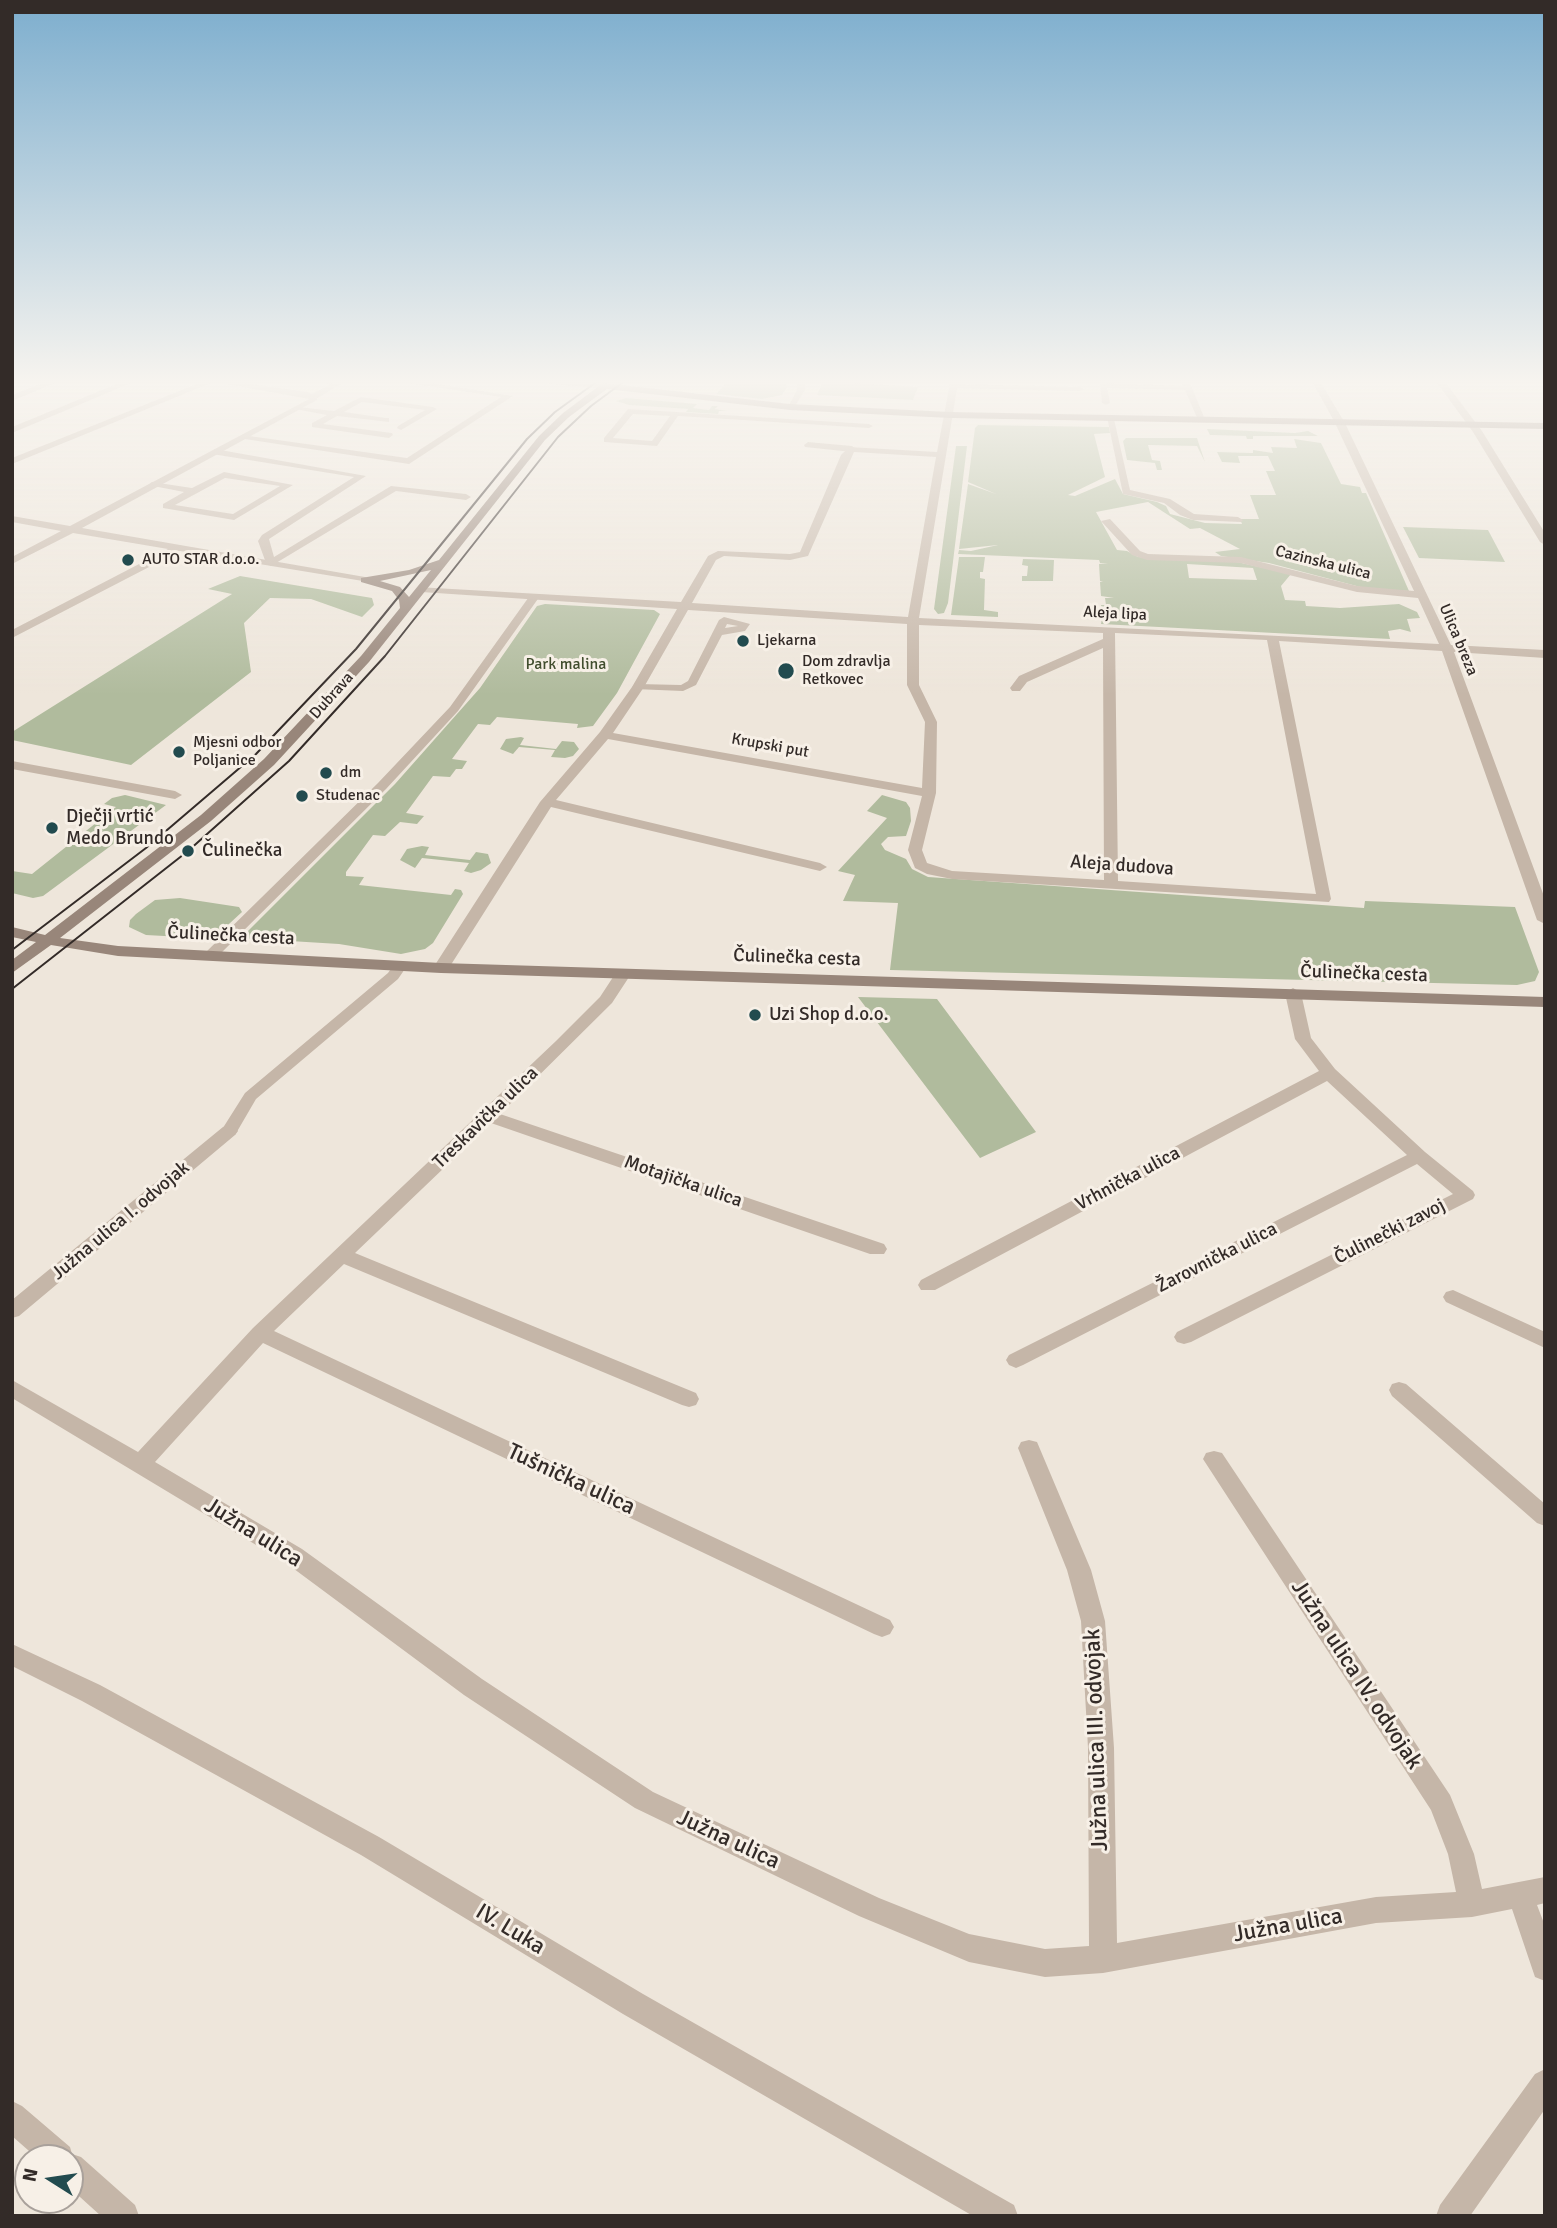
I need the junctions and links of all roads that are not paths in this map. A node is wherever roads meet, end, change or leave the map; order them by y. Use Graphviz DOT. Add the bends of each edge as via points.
graph roads {
  1 [pos="148,487"];
  2 [pos="165,487"];
  3 [pos="201,487"];
  4 [pos="286,487"];
  5 [pos="345,487"];
  6 [pos="502,487"];
  7 [pos="832,487"];
  8 [pos="937,487"];
  9 [pos="1125,487"];
  10 [pos="1370,487"];
  11 [pos="1511,487"];
  12 [pos="193,491"];
  13 [pos="466,497"];
  14 [pos="12,519"];
  15 [pos="1238,520"];
  16 [pos="1107,521"];
  17 [pos="71,530"];
  18 [pos="1545,542"];
  19 [pos="177,549"];
  20 [pos="12,561"];
  21 [pos="442,562"];
  22 [pos="271,564"];
  23 [pos="365,580"];
  24 [pos="421,589"];
  25 [pos="1422,595"];
  26 [pos="535,596"];
  27 [pos="684,605"];
  28 [pos="406,609"];
  29 [pos="913,621"];
  30 [pos="718,632"];
  31 [pos="12,635"];
  32 [pos="1109,635"];
  33 [pos="1272,637"];
  34 [pos="1447,648"];
  35 [pos="1545,654"];
  36 [pos="638,687"];
  37 [pos="1016,688"];
  38 [pos="605,735"];
  39 [pos="12,765"];
  40 [pos="929,793"];
  41 [pos="175,795"];
  42 [pos="547,802"];
  43 [pos="820,867"];
  44 [pos="1111,884"];
  45 [pos="1539,891"];
  46 [pos="1545,920"];
  47 [pos="12,932"];
  48 [pos="49,941"];
  49 [pos="209,957"];
  50 [pos="400,966"];
  51 [pos="12,968"];
  52 [pos="441,968"];
  53 [pos="623,974"];
  54 [pos="1293,993"];
  55 [pos="1545,1002"];
  56 [pos="1329,1073"];
  57 [pos="488,1116"];
  58 [pos="229,1131"];
  59 [pos="1419,1156"];
  60 [pos="877,1249"];
  61 [pos="343,1256"];
  62 [pos="928,1285"];
  63 [pos="1453,1297"];
  64 [pos="12,1311"];
  65 [pos="260,1333"];
  66 [pos="1184,1337"];
  67 [pos="1545,1341"];
  68 [pos="1016,1360"];
  69 [pos="12,1388"];
  70 [pos="1399,1390"];
  71 [pos="689,1399"];
  72 [pos="1029,1448"];
  73 [pos="1214,1459"];
  74 [pos="140,1464"];
  75 [pos="1545,1517"];
  76 [pos="882,1627"];
  77 [pos="12,1654"];
  78 [pos="1533,1893"];
  79 [pos="1472,1904"];
  80 [pos="1103,1959"];
  81 [pos="1545,1967"];
  82 [pos="1545,2084"];
  83 [pos="12,2116"];
  84 [pos="43,2144"];
  85 [pos="84,2180"];
  86 [pos="124,2216"];
  87 [pos="1003,2216"];
  88 [pos="1451,2216"];
  1 -- 17 [label="street"];
  2 -- 12 [label="lane"];
  3 -- 12 [label="lane"];
  4 -- 12 [label="lane" via="234,517 166,506"];
  5 -- 22 [label="lane" via="265,537"];
  6 -- 21 [label="main road, Dubrava"];
  7 -- 27 [label="street" via="804,554 722,553 712,558"];
  8 -- 29 [label="street"];
  9 -- 15 [label="lane" via="1126,492 1167,501 1193,517"];
  10 -- 25 [label="street, Ulica breza"];
  11 -- 18 [label="street"];
  13 -- 22 [label="lane" via="394,488"];
  14 -- 17 [label="street"];
  16 -- 25 [label="street, Cazinska ulica" via="1136,553 1147,557 1241,560 1357,589"];
  17 -- 19 [label="street"];
  17 -- 20 [label="street"];
  19 -- 22 [label="street"];
  19 -- 31 [label="street"];
  21 -- 23 [label="main road" via="411,573"];
  21 -- 24 [label="main road, Dubrava"];
  22 -- 23 [label="street"];
  23 -- 28 [label="main road" via="396,589 405,599"];
  24 -- 26 [label="street, Aleja lipa"];
  24 -- 28 [label="main road, Dubrava"];
  25 -- 34 [label="street, Ulica breza"];
  26 -- 27 [label="street, Aleja lipa"];
  26 -- 49 [label="lane" via="454,709"];
  27 -- 29 [label="street, Aleja lipa"];
  27 -- 36 [label="street"];
  28 -- 48 [label="main road, Dubrava" via="321,709 245,784"];
  29 -- 32 [label="street, Aleja lipa"];
  29 -- 40 [label="street" via="913,685 932,722"];
  30 -- 30 [label="lane" via="724,620 745,627 733,631"];
  30 -- 36 [label="lane" via="692,683 673,690"];
  32 -- 33 [label="street, Aleja lipa"];
  32 -- 37 [label="street" via="1023,679"];
  32 -- 44 [label="street"];
  33 -- 34 [label="street, Aleja lipa"];
  33 -- 44 [label="street, Aleja dudova" via="1324,899"];
  34 -- 35 [label="street, Aleja lipa"];
  34 -- 45 [label="street, Ulica breza"];
  36 -- 38 [label="street"];
  38 -- 40 [label="street, Krupski put"];
  38 -- 42 [label="street"];
  39 -- 41 [label="street"];
  40 -- 44 [label="street, Aleja dudova" via="915,850 926,870"];
  42 -- 43 [label="street"];
  42 -- 52 [label="street"];
  45 -- 46 [label="street, Ulica breza"];
  47 -- 48 [label="main road, Čulinečka cesta"];
  48 -- 49 [label="main road, Čulinečka cesta"];
  48 -- 51 [label="main road, Dubrava"];
  49 -- 50 [label="main road, Čulinečka cesta"];
  50 -- 52 [label="main road, Čulinečka cesta"];
  50 -- 58 [label="lane" via="394,976 250,1096"];
  52 -- 53 [label="main road, Čulinečka cesta"];
  53 -- 54 [label="main road, Čulinečka cesta"];
  53 -- 57 [label="street, Treskavička ulica" via="606,1000"];
  54 -- 55 [label="main road, Čulinečka cesta"];
  54 -- 56 [label="street, Čulinečki zavoj" via="1303,1040"];
  56 -- 59 [label="street, Čulinečki zavoj"];
  56 -- 62 [label="street, Vrhnička ulica"];
  57 -- 60 [label="street, Motajička ulica"];
  57 -- 61 [label="street, Treskavička ulica"];
  58 -- 64 [label="street, Južna ulica I. odvojak"];
  59 -- 66 [label="street, Čulinečki zavoj" via="1466,1195"];
  59 -- 68 [label="street, Žarovnička ulica"];
  61 -- 65 [label="street, Treskavička ulica"];
  61 -- 71 [label="street"];
  63 -- 67 [label="street"];
  65 -- 74 [label="street, Treskavička ulica"];
  65 -- 76 [label="street, Tušnička ulica"];
  69 -- 74 [label="street, Južna ulica"];
  70 -- 75 [label="street"];
  72 -- 80 [label="street, Južna ulica III. odvojak" via="1079,1570 1093,1621 1101,1748"];
  73 -- 79 [label="street, Južna ulica IV. odvojak" via="1441,1803 1461,1854"];
  74 -- 80 [label="street, Južna ulica" via="294,1556 473,1687 644,1800 869,1907 969,1948 1045,1963"];
  77 -- 87 [label="street, IV. Luka" via="370,1846 632,2004"];
  78 -- 79 [label="street, Južna ulica"];
  78 -- 81 [label="street"];
  79 -- 80 [label="street, Južna ulica" via="1376,1910"];
  82 -- 88 [label="street"];
  83 -- 84 [label="street"];
  85 -- 86 [label="street"];
}
